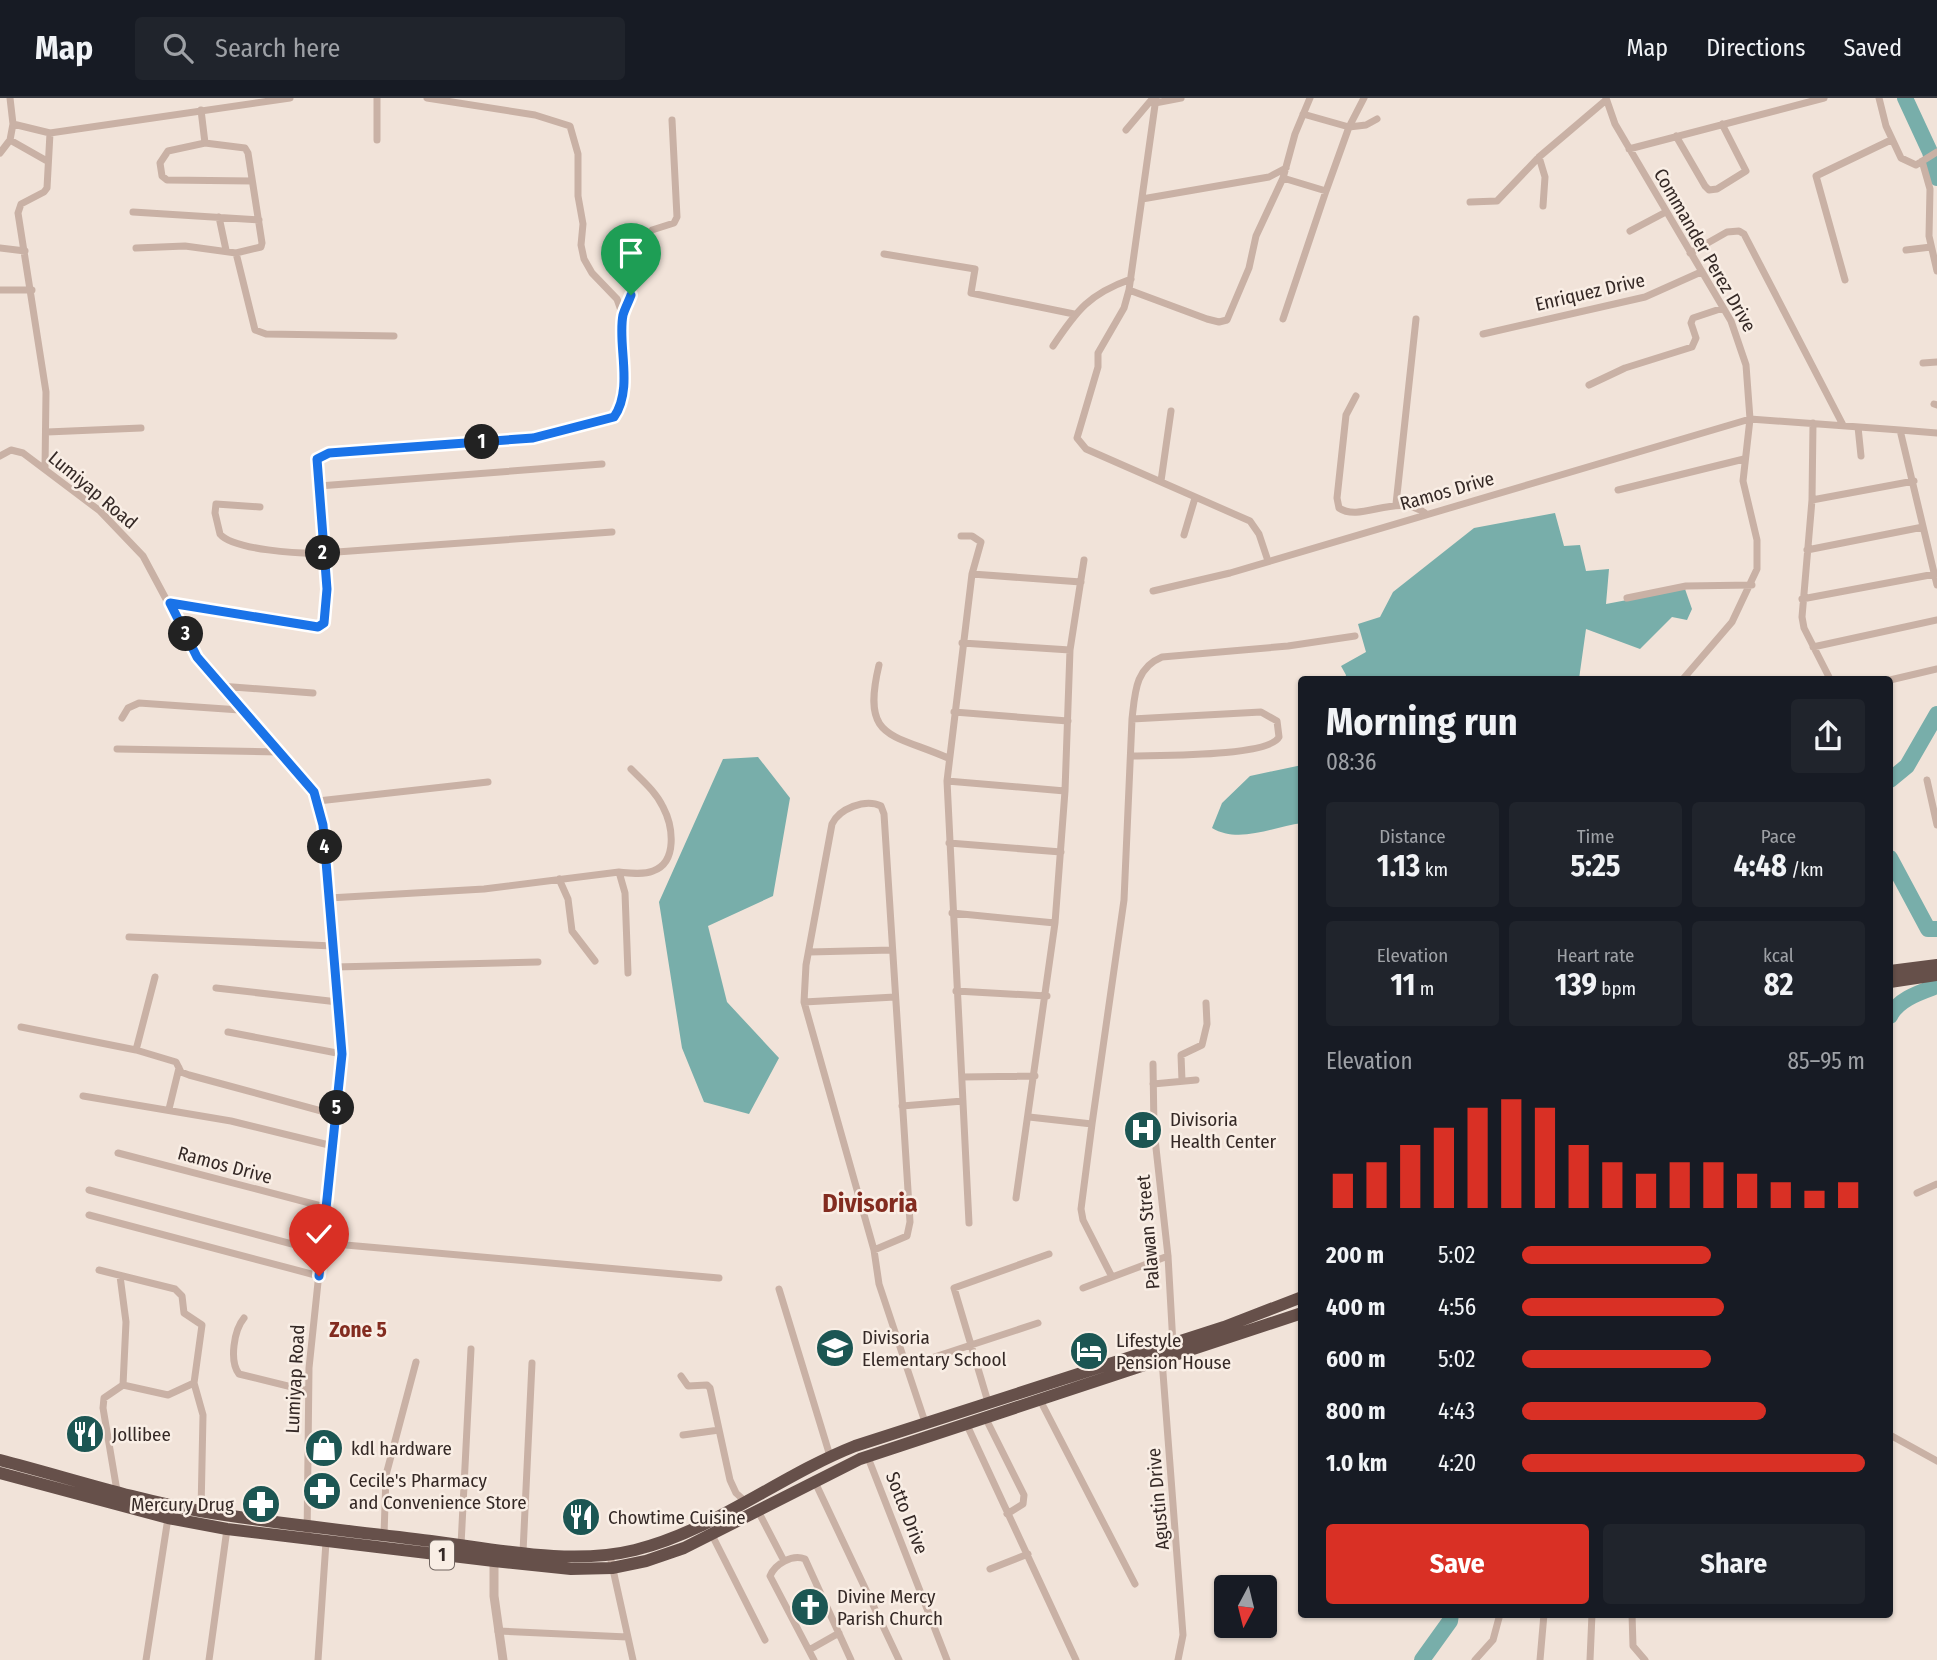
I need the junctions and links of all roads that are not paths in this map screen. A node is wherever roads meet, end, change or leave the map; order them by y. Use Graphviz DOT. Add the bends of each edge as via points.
graph roads {
  1 [pos="10,98"];
  2 [pos="210,98"];
  3 [pos="290,98"];
  4 [pos="377,98"];
  5 [pos="427,98"];
  6 [pos="1181,98"];
  7 [pos="1310,98"];
  8 [pos="1364,98"];
  9 [pos="1824,98"];
  10 [pos="1879,98"];
  11 [pos="448,99"];
  12 [pos="1606,99"];
  13 [pos="1155,100"];
  14 [pos="231,102"];
  15 [pos="213,108"];
  16 [pos="201,110"];
  17 [pos="1303,114"];
  18 [pos="1377,119"];
  19 [pos="672,120"];
  20 [pos="13,124"];
  21 [pos="1722,124"];
  22 [pos="1349,127"];
  23 [pos="1126,130"];
  24 [pos="50,133"];
  25 [pos="1676,136"];
  26 [pos="10,140"];
  27 [pos="377,140"];
  28 [pos="1892,140"];
  29 [pos="205,143"];
  30 [pos="1629,149"];
  31 [pos="1937,152"];
  32 [pos="0,153"];
  33 [pos="1539,157"];
  34 [pos="1924,160"];
  35 [pos="47,161"];
  36 [pos="1287,168"];
  37 [pos="1283,178"];
  38 [pos="252,181"];
  39 [pos="1326,191"];
  40 [pos="1142,199"];
  41 [pos="1470,202"];
  42 [pos="1934,203"];
  43 [pos="1543,206"];
  44 [pos="132,212"];
  45 [pos="1664,213"];
  46 [pos="219,217"];
  47 [pos="259,220"];
  48 [pos="1630,231"];
  49 [pos="1931,247"];
  50 [pos="0,248"];
  51 [pos="136,248"];
  52 [pos="226,250"];
  53 [pos="1906,250"];
  54 [pos="25,251"];
  55 [pos="236,253"];
  56 [pos="1690,253"];
  57 [pos="884,254"];
  58 [pos="1937,271"];
  59 [pos="1701,272"];
  60 [pos="1131,279"];
  61 [pos="1845,280"];
  62 [pos="0,290"];
  63 [pos="32,290"];
  64 [pos="1129,290"];
  65 [pos="1723,308"];
  66 [pos="1074,314"];
  67 [pos="623,316"];
  68 [pos="1283,319"];
  69 [pos="1416,319"];
  70 [pos="1483,334"];
  71 [pos="394,336"];
  72 [pos="1053,346"];
  73 [pos="1937,362"];
  74 [pos="1923,363"];
  75 [pos="1589,385"];
  76 [pos="1356,396"];
  77 [pos="1171,411"];
  78 [pos="1750,419"];
  79 [pos="1813,424"];
  80 [pos="1843,425"];
  81 [pos="1858,427"];
  82 [pos="141,428"];
  83 [pos="1900,430"];
  84 [pos="47,432"];
  85 [pos="1937,433"];
  86 [pos="0,456"];
  87 [pos="1861,456"];
  88 [pos="1744,459"];
  89 [pos="602,464"];
  90 [pos="45,468"];
  91 [pos="1161,481"];
  92 [pos="1914,481"];
  93 [pos="319,486"];
  94 [pos="1618,490"];
  95 [pos="1195,498"];
  96 [pos="1812,500"];
  97 [pos="1396,504"];
  98 [pos="260,507"];
  99 [pos="1425,513"];
  100 [pos="1923,527"];
  101 [pos="612,532"];
  102 [pos="1184,535"];
  103 [pos="961,536"];
  104 [pos="1807,550"];
  105 [pos="323,553"];
  106 [pos="1084,560"];
  107 [pos="1268,561"];
  108 [pos="972,574"];
  109 [pos="1935,574"];
  110 [pos="1081,582"];
  111 [pos="1752,585"];
  112 [pos="1937,585"];
  113 [pos="1153,591"];
  114 [pos="1627,598"];
  115 [pos="1802,599"];
  116 [pos="170,603"];
  117 [pos="1937,620"];
  118 [pos="1354,636"];
  119 [pos="962,643"];
  120 [pos="1813,647"];
  121 [pos="1070,650"];
  122 [pos="879,665"];
  123 [pos="1937,669"];
  124 [pos="1686,676"];
  125 [pos="1828,676"];
  126 [pos="1893,679"];
  127 [pos="220,686"];
  128 [pos="313,693"];
  129 [pos="240,710"];
  130 [pos="954,712"];
  131 [pos="122,718"];
  132 [pos="1132,719"];
  133 [pos="1068,721"];
  134 [pos="117,749"];
  135 [pos="279,752"];
  136 [pos="1131,756"];
  137 [pos="948,758"];
  138 [pos="631,769"];
  139 [pos="1927,780"];
  140 [pos="947,781"];
  141 [pos="488,782"];
  142 [pos="1065,790"];
  143 [pos="318,801"];
  144 [pos="1937,825"];
  145 [pos="949,843"];
  146 [pos="1061,852"];
  147 [pos="619,872"];
  148 [pos="559,880"];
  149 [pos="329,898"];
  150 [pos="952,913"];
  151 [pos="1055,923"];
  152 [pos="129,937"];
  153 [pos="333,946"];
  154 [pos="892,950"];
  155 [pos="809,952"];
  156 [pos="594,961"];
  157 [pos="538,962"];
  158 [pos="1937,965"];
  159 [pos="335,967"];
  160 [pos="1893,971"];
  161 [pos="628,973"];
  162 [pos="1937,975"];
  163 [pos="155,977"];
  164 [pos="1893,982"];
  165 [pos="216,988"];
  166 [pos="956,991"];
  167 [pos="1047,996"];
  168 [pos="895,997"];
  169 [pos="338,1002"];
  170 [pos="804,1002"];
  171 [pos="1206,1003"];
  172 [pos="21,1027"];
  173 [pos="228,1032"];
  174 [pos="136,1050"];
  175 [pos="342,1054"];
  176 [pos="1153,1064"];
  177 [pos="179,1068"];
  178 [pos="1035,1076"];
  179 [pos="962,1077"];
  180 [pos="1196,1080"];
  181 [pos="1182,1081"];
  182 [pos="1153,1084"];
  183 [pos="83,1096"];
  184 [pos="963,1101"];
  185 [pos="902,1106"];
  186 [pos="169,1109"];
  187 [pos="336,1115"];
  188 [pos="1029,1117"];
  189 [pos="1092,1124"];
  190 [pos="332,1146"];
  191 [pos="118,1153"];
  192 [pos="1937,1184"];
  193 [pos="89,1190"];
  194 [pos="1917,1193"];
  195 [pos="1016,1198"];
  196 [pos="325,1207"];
  197 [pos="89,1216"];
  198 [pos="969,1223"];
  199 [pos="323,1243"];
  200 [pos="874,1250"];
  201 [pos="322,1252"];
  202 [pos="1049,1254"];
  203 [pos="1168,1256"];
  204 [pos="99,1270"];
  205 [pos="121,1276"];
  206 [pos="319,1276"];
  207 [pos="1112,1277"];
  208 [pos="719,1278"];
  209 [pos="1083,1288"];
  210 [pos="779,1289"];
  211 [pos="1298,1299"];
  212 [pos="1298,1315"];
  213 [pos="244,1318"];
  214 [pos="1038,1323"];
  215 [pos="1173,1342"];
  216 [pos="971,1345"];
  217 [pos="471,1349"];
  218 [pos="1168,1358"];
  219 [pos="416,1362"];
  220 [pos="532,1363"];
  221 [pos="907,1366"];
  222 [pos="681,1376"];
  223 [pos="194,1383"];
  224 [pos="123,1385"];
  225 [pos="308,1391"];
  226 [pos="1040,1400"];
  227 [pos="988,1402"];
  228 [pos="985,1416"];
  229 [pos="966,1422"];
  230 [pos="927,1429"];
  231 [pos="719,1430"];
  232 [pos="683,1435"];
  233 [pos="1893,1437"];
  234 [pos="865,1450"];
  235 [pos="830,1456"];
  236 [pos="0,1460"];
  237 [pos="1937,1461"];
  238 [pos="0,1473"];
  239 [pos="814,1479"];
  240 [pos="117,1491"];
  241 [pos="746,1502"];
  242 [pos="758,1510"];
  243 [pos="169,1511"];
  244 [pos="201,1511"];
  245 [pos="1007,1514"];
  246 [pos="307,1525"];
  247 [pos="227,1529"];
  248 [pos="384,1535"];
  249 [pos="712,1535"];
  250 [pos="307,1540"];
  251 [pos="326,1542"];
  252 [pos="461,1545"];
  253 [pos="523,1552"];
  254 [pos="1028,1554"];
  255 [pos="495,1555"];
  256 [pos="784,1561"];
  257 [pos="611,1562"];
  258 [pos="990,1569"];
  259 [pos="1135,1584"];
  260 [pos="1499,1618"];
  261 [pos="1544,1618"];
  262 [pos="1592,1618"];
  263 [pos="1632,1618"];
  264 [pos="498,1631"];
  265 [pos="839,1633"];
  266 [pos="627,1637"];
  267 [pos="765,1640"];
  268 [pos="809,1650"];
  269 [pos="146,1660"];
  270 [pos="209,1660"];
  271 [pos="318,1660"];
  272 [pos="503,1660"];
  273 [pos="633,1660"];
  274 [pos="814,1660"];
  275 [pos="851,1660"];
  276 [pos="899,1660"];
  277 [pos="947,1660"];
  278 [pos="1076,1660"];
  279 [pos="1178,1660"];
  280 [pos="1475,1660"];
  281 [pos="1540,1660"];
  282 [pos="1590,1660"];
  283 [pos="1645,1660"];
  1 -- 20 [label="street"];
  2 -- 15 [label="street"];
  3 -- 14 [label="street"];
  4 -- 27 [label="street"];
  5 -- 11 [label="street"];
  6 -- 13 [label="street"];
  7 -- 17 [label="street"];
  8 -- 22 [label="street"];
  9 -- 21 [label="street"];
  10 -- 28 [label="street"];
  11 -- 67 [label="street" via="569,125 578,154 582,251 592,273 617,299"];
  12 -- 30 [label="street, Commander Perez Drive"];
  12 -- 33 [label="street"];
  13 -- 23 [label="street"];
  13 -- 40 [label="street"];
  14 -- 15 [label="street"];
  15 -- 16 [label="street"];
  16 -- 24 [label="street"];
  16 -- 29 [label="street"];
  17 -- 22 [label="street"];
  17 -- 36 [label="street"];
  18 -- 22 [label="street"];
  19 -- 67 [label="street" via="677,217 674,223 643,235 635,245 628,265 631,295"];
  20 -- 24 [label="street"];
  20 -- 26 [label="street"];
  21 -- 25 [label="street"];
  21 -- 25 [label="street" via="1746,171 1717,190 1704,186"];
  22 -- 39 [label="street"];
  24 -- 35 [label="street"];
  25 -- 30 [label="street"];
  26 -- 32 [label="street"];
  26 -- 35 [label="street"];
  28 -- 34 [label="street" via="1907,163"];
  28 -- 61 [label="street" via="1816,176"];
  29 -- 38 [label="street" via="246,148"];
  29 -- 38 [label="street" via="168,150 160,163 162,176 173,182"];
  30 -- 45 [label="street, Commander Perez Drive"];
  31 -- 34 [label="street"];
  33 -- 41 [label="street" via="1497,201"];
  33 -- 43 [label="street" via="1545,177"];
  34 -- 42 [label="street"];
  35 -- 54 [label="street" via="44,192 19,208"];
  36 -- 37 [label="street"];
  36 -- 40 [label="street" via="1269,177"];
  37 -- 39 [label="street"];
  37 -- 64 [label="street" via="1256,236 1227,320 1219,323"];
  38 -- 47 [label="street"];
  39 -- 68 [label="street"];
  40 -- 60 [label="street"];
  42 -- 49 [label="street"];
  44 -- 46 [label="street"];
  45 -- 48 [label="street"];
  45 -- 56 [label="street, Commander Perez Drive"];
  46 -- 47 [label="street"];
  46 -- 52 [label="street"];
  47 -- 55 [label="street" via="261,247"];
  49 -- 53 [label="street"];
  49 -- 58 [label="street"];
  50 -- 54 [label="street"];
  51 -- 52 [label="street"];
  52 -- 55 [label="street"];
  54 -- 63 [label="street"];
  55 -- 71 [label="street" via="255,330 266,334"];
  56 -- 59 [label="street, Commander Perez Drive"];
  56 -- 80 [label="street" via="1727,232 1744,234"];
  57 -- 66 [label="street" via="975,269 971,293"];
  59 -- 65 [label="street, Commander Perez Drive"];
  59 -- 70 [label="street, Enriquez Drive" via="1645,297"];
  60 -- 64 [label="street"];
  60 -- 66 [label="street" via="1095,293"];
  62 -- 63 [label="street"];
  63 -- 84 [label="street"];
  64 -- 91 [label="street" via="1098,354 1077,438 1086,449"];
  65 -- 75 [label="street" via="1693,318 1696,338 1692,347"];
  65 -- 78 [label="street, Commander Perez Drive" via="1746,365"];
  66 -- 72 [label="street"];
  67 -- 93 [label="street" via="625,360 614,417 533,438 329,453 317,459"];
  69 -- 97 [label="street"];
  73 -- 74 [label="street"];
  76 -- 97 [label="street" via="1346,415 1338,504 1341,510 1352,512"];
  77 -- 91 [label="street"];
  78 -- 79 [label="street"];
  78 -- 88 [label="street, Commander Perez Drive"];
  78 -- 99 [label="street, Ramos Drive"];
  79 -- 80 [label="street"];
  79 -- 96 [label="street"];
  80 -- 81 [label="street"];
  81 -- 83 [label="street"];
  81 -- 87 [label="street"];
  82 -- 84 [label="street"];
  83 -- 85 [label="street"];
  83 -- 92 [label="street"];
  84 -- 90 [label="street"];
  86 -- 90 [label="street, Lumiyap Road" via="17,451"];
  88 -- 94 [label="street"];
  88 -- 111 [label="street, Commander Perez Drive" via="1743,481 1758,549"];
  89 -- 93 [label="street"];
  90 -- 116 [label="street, Lumiyap Road" via="122,531 143,556"];
  91 -- 95 [label="street"];
  92 -- 96 [label="street"];
  92 -- 100 [label="street"];
  93 -- 105 [label="street"];
  95 -- 102 [label="street"];
  95 -- 107 [label="street" via="1250,521"];
  96 -- 104 [label="street"];
  97 -- 99 [label="street"];
  98 -- 105 [label="street" via="216,504 223,538 287,553"];
  99 -- 107 [label="street, Ramos Drive"];
  100 -- 104 [label="street"];
  100 -- 109 [label="street"];
  101 -- 105 [label="street"];
  103 -- 108 [label="street" via="981,542"];
  104 -- 115 [label="street"];
  105 -- 116 [label="street" via="326,611 324,623 318,627"];
  106 -- 110 [label="street"];
  107 -- 113 [label="street, Ramos Drive"];
  108 -- 110 [label="street"];
  108 -- 119 [label="street"];
  109 -- 112 [label="street"];
  109 -- 115 [label="street"];
  110 -- 121 [label="street"];
  111 -- 114 [label="street" via="1686,586"];
  111 -- 124 [label="street, Commander Perez Drive" via="1719,640"];
  115 -- 120 [label="street" via="1802,622"];
  116 -- 127 [label="street, Lumiyap Road" via="197,657"];
  117 -- 120 [label="street"];
  118 -- 132 [label="street" via="1162,657 1153,661 1136,684"];
  119 -- 121 [label="street"];
  119 -- 130 [label="street"];
  120 -- 125 [label="street"];
  121 -- 133 [label="street"];
  122 -- 137 [label="street" via="873,701 878,724 895,738"];
  123 -- 126 [label="street"];
  127 -- 128 [label="street"];
  127 -- 129 [label="street, Lumiyap Road"];
  129 -- 131 [label="street" via="139,703 128,708"];
  129 -- 135 [label="street, Lumiyap Road"];
  130 -- 133 [label="street"];
  130 -- 137 [label="street"];
  132 -- 136 [label="street"];
  132 -- 136 [label="street" via="1261,712 1277,721 1279,737 1271,745 1246,750"];
  133 -- 142 [label="street"];
  134 -- 135 [label="street"];
  135 -- 143 [label="street, Lumiyap Road"];
  136 -- 189 [label="street" via="1121,926"];
  137 -- 140 [label="street"];
  138 -- 147 [label="street" via="663,806 671,842 660,867 643,873"];
  139 -- 144 [label="street"];
  140 -- 142 [label="street"];
  140 -- 145 [label="street"];
  141 -- 143 [label="street"];
  142 -- 146 [label="street"];
  143 -- 149 [label="street, Lumiyap Road"];
  145 -- 146 [label="street"];
  145 -- 150 [label="street"];
  146 -- 151 [label="street"];
  147 -- 148 [label="street"];
  147 -- 161 [label="street" via="625,893"];
  148 -- 149 [label="street"];
  148 -- 156 [label="street" via="568,899 572,931"];
  149 -- 153 [label="street, Lumiyap Road"];
  150 -- 151 [label="street"];
  150 -- 166 [label="street"];
  151 -- 167 [label="street"];
  152 -- 153 [label="street"];
  153 -- 159 [label="street, Lumiyap Road"];
  154 -- 155 [label="street"];
  154 -- 155 [label="street" via="884,814 881,806 873,803 844,810 832,824"];
  154 -- 168 [label="street"];
  155 -- 170 [label="street"];
  157 -- 159 [label="street"];
  158 -- 160 [label="highway"];
  159 -- 169 [label="street, Lumiyap Road"];
  162 -- 164 [label="highway"];
  163 -- 174 [label="street"];
  165 -- 169 [label="street"];
  166 -- 167 [label="street"];
  166 -- 179 [label="street"];
  167 -- 178 [label="street"];
  168 -- 170 [label="street"];
  168 -- 185 [label="street"];
  169 -- 175 [label="street, Lumiyap Road"];
  170 -- 200 [label="street"];
  171 -- 181 [label="street" via="1205,1036 1197,1049 1181,1055"];
  172 -- 174 [label="street"];
  173 -- 175 [label="street"];
  174 -- 177 [label="street" via="176,1062"];
  175 -- 187 [label="street, Lumiyap Road"];
  176 -- 182 [label="street, Palawan Street"];
  177 -- 186 [label="street"];
  177 -- 187 [label="street" via="189,1075"];
  178 -- 179 [label="street"];
  178 -- 188 [label="street"];
  179 -- 184 [label="street"];
  180 -- 181 [label="street"];
  181 -- 182 [label="street"];
  182 -- 203 [label="street, Palawan Street"];
  183 -- 186 [label="street"];
  184 -- 185 [label="street"];
  184 -- 198 [label="street"];
  185 -- 200 [label="street" via="910,1230 902,1240"];
  186 -- 190 [label="street"];
  187 -- 190 [label="street, Lumiyap Road"];
  188 -- 189 [label="street"];
  188 -- 195 [label="street"];
  189 -- 207 [label="street" via="1081,1209"];
  190 -- 196 [label="street, Lumiyap Road"];
  191 -- 196 [label="street, Ramos Drive"];
  192 -- 194 [label="street"];
  193 -- 201 [label="street"];
  196 -- 199 [label="street, Lumiyap Road"];
  197 -- 206 [label="street"];
  199 -- 201 [label="street, Lumiyap Road"];
  199 -- 208 [label="street"];
  200 -- 221 [label="street" via="879,1284"];
  201 -- 206 [label="street, Lumiyap Road"];
  202 -- 216 [label="street" via="954,1288"];
  203 -- 207 [label="street"];
  203 -- 215 [label="street, Palawan Street"];
  204 -- 205 [label="street"];
  205 -- 223 [label="street" via="175,1289 182,1296 184,1313 201,1321"];
  205 -- 224 [label="street" via="126,1322"];
  206 -- 225 [label="street, Lumiyap Road"];
  207 -- 209 [label="street"];
  210 -- 235 [label="street"];
  211 -- 215 [label="highway, 1"];
  212 -- 218 [label="highway, 1"];
  213 -- 225 [label="street" via="237,1331 234,1365 239,1374"];
  214 -- 216 [label="street"];
  215 -- 218 [label="street, Palawan Street"];
  215 -- 227 [label="highway, 1"];
  216 -- 221 [label="street"];
  216 -- 227 [label="street"];
  217 -- 252 [label="street"];
  218 -- 226 [label="highway, 1"];
  218 -- 279 [label="street, Agustin Drive" via="1183,1635"];
  219 -- 248 [label="street" via="386,1475"];
  220 -- 253 [label="street"];
  221 -- 230 [label="street"];
  222 -- 231 [label="street" via="688,1386 710,1388"];
  223 -- 224 [label="street" via="167,1395"];
  223 -- 244 [label="street" via="203,1415"];
  224 -- 240 [label="street" via="107,1394 103,1402"];
  225 -- 246 [label="street, Lumiyap Road"];
  226 -- 228 [label="highway, 1"];
  226 -- 259 [label="street"];
  227 -- 230 [label="highway, 1"];
  228 -- 229 [label="highway, 1"];
  228 -- 245 [label="street" via="1024,1495 1023,1504"];
  229 -- 230 [label="highway, 1"];
  229 -- 245 [label="street"];
  230 -- 234 [label="highway, 1"];
  231 -- 232 [label="street"];
  231 -- 241 [label="street" via="730,1480"];
  233 -- 237 [label="street"];
  234 -- 235 [label="highway, 1"];
  234 -- 239 [label="highway, 1"];
  234 -- 277 [label="street, Sotto Drive"];
  235 -- 241 [label="highway, 1"];
  236 -- 240 [label="highway, 1"];
  238 -- 243 [label="highway, 1"];
  239 -- 242 [label="highway, 1"];
  239 -- 276 [label="street"];
  240 -- 243 [label="highway, 1"];
  241 -- 242 [label="street"];
  241 -- 257 [label="highway, 1"];
  242 -- 249 [label="highway, 1"];
  242 -- 256 [label="street"];
  243 -- 244 [label="highway, 1"];
  243 -- 247 [label="highway, 1"];
  243 -- 269 [label="street"];
  244 -- 246 [label="highway, 1"];
  245 -- 254 [label="street"];
  246 -- 248 [label="highway, 1"];
  246 -- 250 [label="street, Lumiyap Road"];
  247 -- 250 [label="highway, 1"];
  247 -- 270 [label="street"];
  248 -- 252 [label="highway, 1"];
  249 -- 257 [label="highway, 1" via="663,1556"];
  249 -- 267 [label="street"];
  250 -- 251 [label="highway, 1"];
  251 -- 255 [label="highway, 1"];
  251 -- 271 [label="street"];
  252 -- 255 [label="highway, 1"];
  253 -- 255 [label="highway, 1"];
  253 -- 257 [label="highway, 1"];
  254 -- 258 [label="street"];
  254 -- 278 [label="street"];
  255 -- 257 [label="highway, 1" via="571,1569"];
  255 -- 264 [label="street"];
  256 -- 265 [label="street" via="805,1559"];
  256 -- 268 [label="street" via="770,1572 770,1580"];
  257 -- 266 [label="street"];
  260 -- 280 [label="street" via="1493,1640"];
  261 -- 281 [label="street"];
  262 -- 282 [label="street"];
  263 -- 283 [label="street" via="1633,1646"];
  264 -- 266 [label="street"];
  264 -- 272 [label="street"];
  265 -- 268 [label="street"];
  265 -- 275 [label="street"];
  266 -- 273 [label="street"];
  268 -- 274 [label="street"];
}
